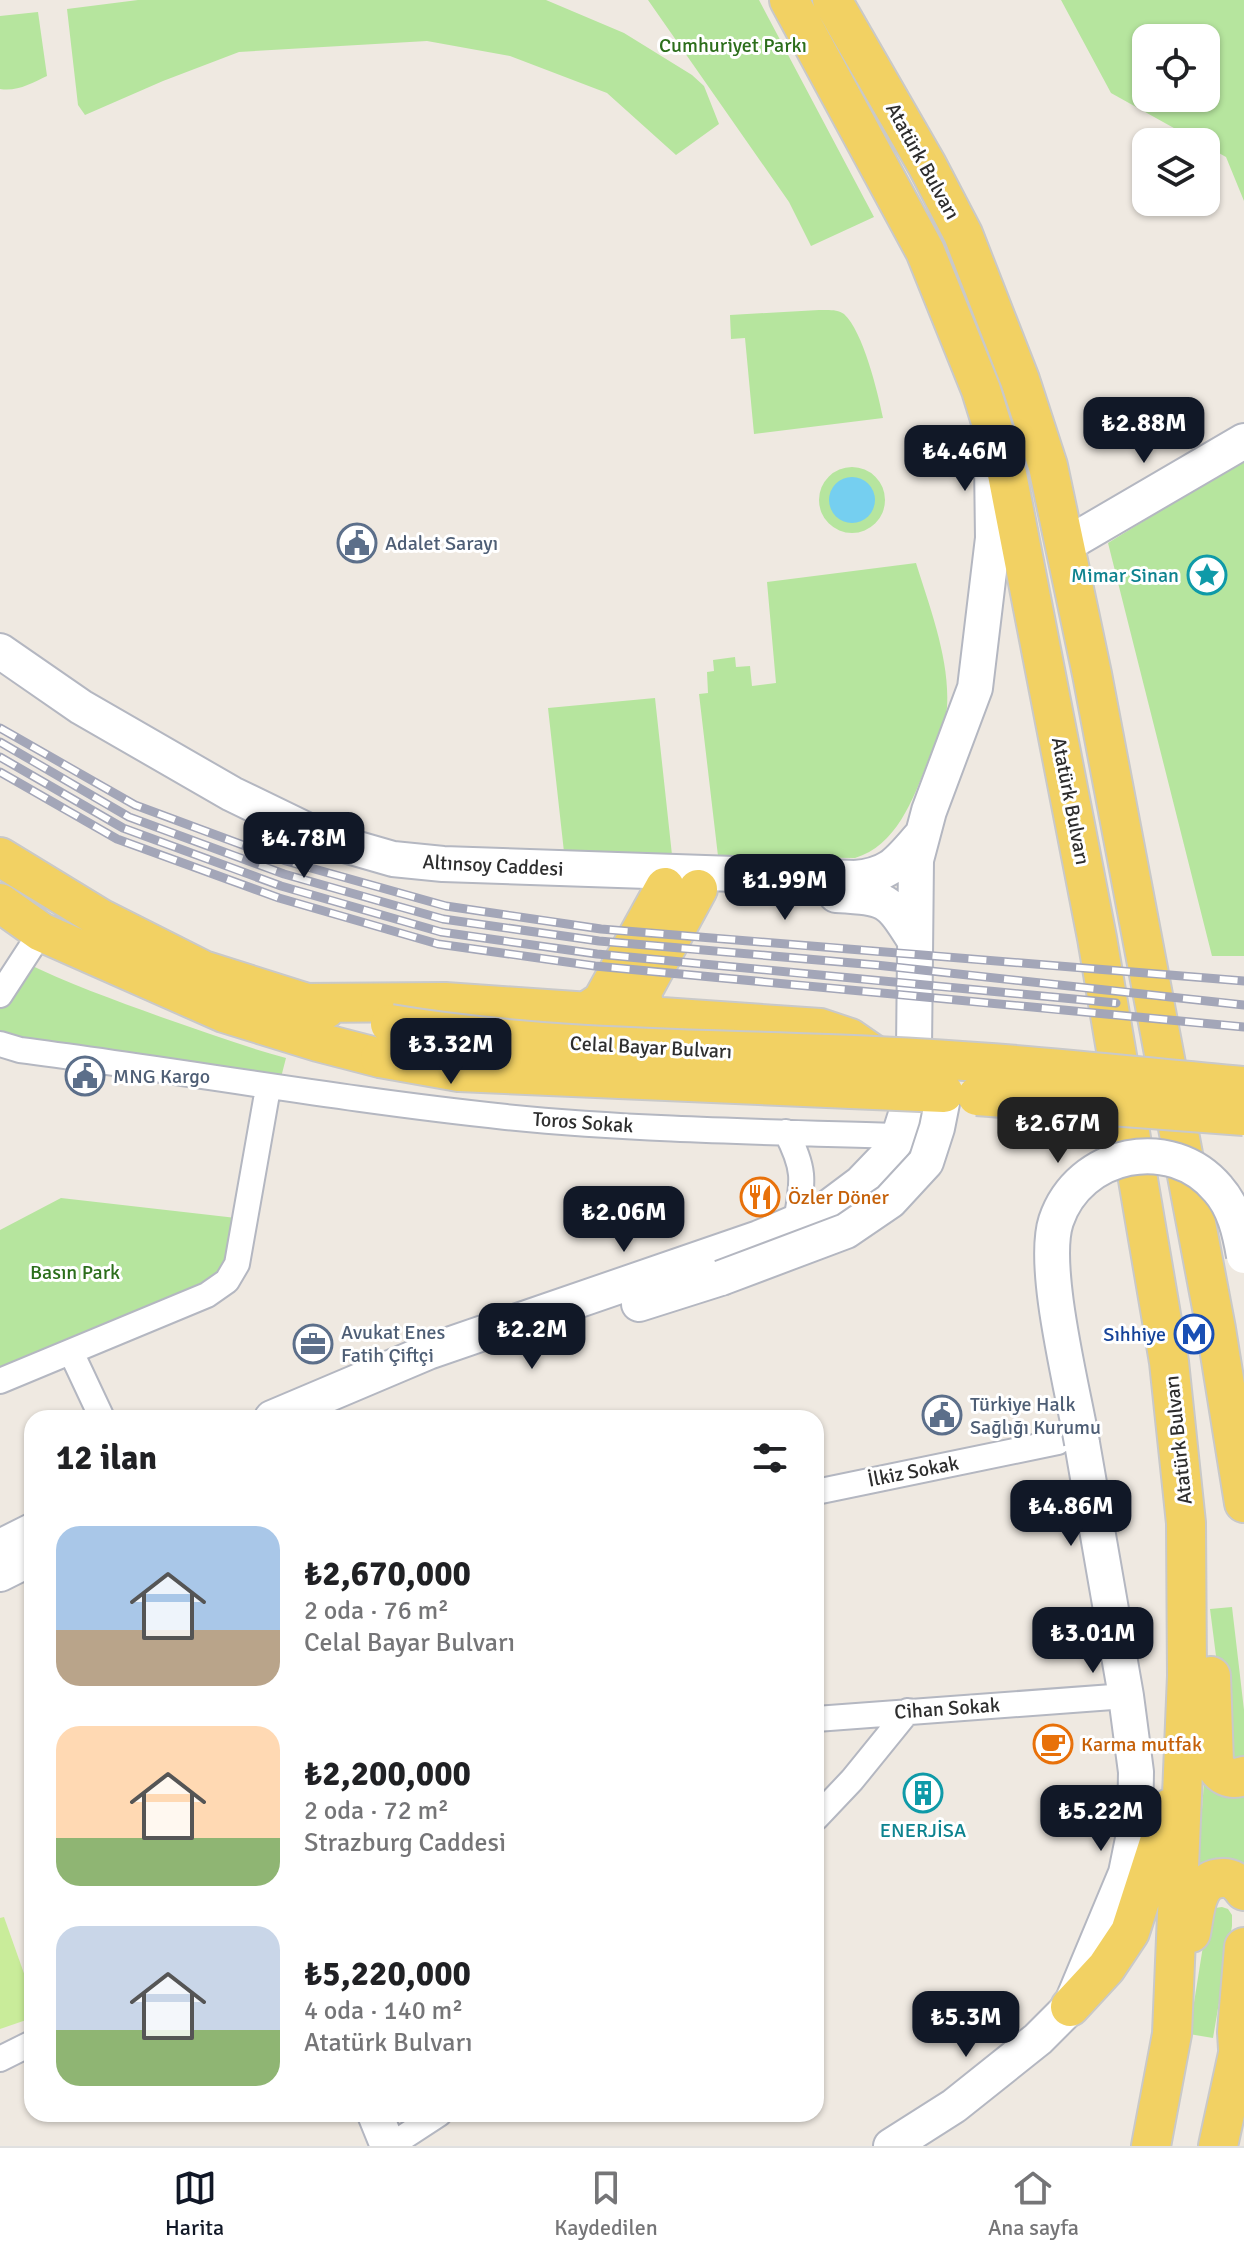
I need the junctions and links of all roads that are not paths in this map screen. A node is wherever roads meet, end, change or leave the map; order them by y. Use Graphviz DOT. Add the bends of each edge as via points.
graph roads {
  1 [pos="789,0"];
  2 [pos="832,0"];
  3 [pos="988,413"];
  4 [pos="1244,441"];
  5 [pos="1064,546"];
  6 [pos="0,651"];
  7 [pos="0,681"];
  8 [pos="920,837"];
  9 [pos="0,857"];
  10 [pos="682,880"];
  11 [pos="0,903"];
  12 [pos="41,932"];
  13 [pos="915,941"];
  14 [pos="0,995"];
  15 [pos="301,1003"];
  16 [pos="584,1013"];
  17 [pos="648,1016"];
  18 [pos="385,1041"];
  19 [pos="0,1044"];
  20 [pos="876,1056"];
  21 [pos="945,1077"];
  22 [pos="1244,1086"];
  23 [pos="268,1088"];
  24 [pos="1244,1116"];
  25 [pos="786,1132"];
  26 [pos="899,1136"];
  27 [pos="796,1222"];
  28 [pos="1244,1256"];
  29 [pos="71,1352"];
  30 [pos="0,1381"];
  31 [pos="98,1410"];
  32 [pos="291,1410"];
  33 [pos="346,1410"];
  34 [pos="1070,1442"];
  35 [pos="824,1490"];
  36 [pos="1244,1503"];
  37 [pos="1186,1523"];
  38 [pos="24,1535"];
  39 [pos="0,1547"];
  40 [pos="24,1562"];
  41 [pos="0,1574"];
  42 [pos="1126,1696"];
  43 [pos="908,1711"];
  44 [pos="824,1718"];
  45 [pos="1184,1776"];
  46 [pos="1244,1776"];
  47 [pos="824,1810"];
  48 [pos="1244,1891"];
  49 [pos="1244,1947"];
  50 [pos="1070,2007"];
  51 [pos="1172,2034"];
  52 [pos="1241,2039"];
  53 [pos="24,2047"];
  54 [pos="0,2059"];
  55 [pos="378,2122"];
  56 [pos="426,2122"];
  57 [pos="389,2146"];
  58 [pos="891,2146"];
  59 [pos="1151,2146"];
  60 [pos="1218,2146"];
  1 -- 3 [label="main road, Atatürk Bulvarı" via="925,251"];
  2 -- 5 [label="main road, Atatürk Bulvarı" via="963,234 1048,466"];
  3 -- 8 [label="main road, Atatürk Bulvarı" via="993,538 975,688"];
  3 -- 37 [label="main road, Atatürk Bulvarı" via="1007,474 1097,938 1169,1362"];
  4 -- 5 [label="main road"];
  5 -- 36 [label="main road, Atatürk Bulvarı" via="1206,1272"];
  6 -- 10 [label="main road, Altınsoy Caddesi" via="81,707 232,794 327,840 393,859"];
  7 -- 10 [label="main road, Altınsoy Caddesi" via="222,809 319,855 387,875 446,882"];
  8 -- 10 [label="main road, Altınsoy Caddesi" via="897,864 873,876"];
  8 -- 13 [label="main road"];
  9 -- 15 [label="main road, Celal Bayar Bulvarı" via="100,918 203,970"];
  10 -- 13 [label="main road, Altınsoy Caddesi" via="873,897 889,903"];
  10 -- 16 [label="main road" via="602,1001"];
  10 -- 17 [label="main road" via="641,994"];
  11 -- 12 [label="main road, Celal Bayar Bulvarı"];
  12 -- 14 [label="street"];
  12 -- 18 [label="main road, Celal Bayar Bulvarı" via="224,1013 318,1042"];
  13 -- 26 [label="main road" via="911,1081"];
  15 -- 16 [label="main road" via="445,1002"];
  15 -- 18 [label="main road, Celal Bayar Bulvarı"];
  16 -- 17 [label="main road"];
  17 -- 20 [label="main road" via="820,1028 850,1038"];
  18 -- 20 [label="main road, Celal Bayar Bulvarı, bridge" via="466,1037"];
  18 -- 21 [label="main road, Celal Bayar Bulvarı, bridge" via="459,1072 878,1088"];
  19 -- 23 [label="street, Toros Sokak"];
  20 -- 21 [label="main road, Celal Bayar Bulvarı, bridge"];
  21 -- 22 [label="main road, Celal Bayar Bulvarı, bridge"];
  21 -- 24 [label="main road, Celal Bayar Bulvarı, bridge"];
  21 -- 33 [label="main road, bridge" via="926,1162 890,1201 846,1231 434,1374"];
  23 -- 25 [label="street, Toros Sokak" via="595,1125"];
  23 -- 29 [label="street" via="237,1264 227,1281 207,1295"];
  25 -- 26 [label="street, Toros Sokak"];
  25 -- 27 [label="street" via="800,1157 803,1182"];
  26 -- 27 [label="main road" via="861,1183 825,1210"];
  27 -- 32 [label="main road" via="428,1352"];
  28 -- 34 [label="main road, bridge" via="1237,1223 1218,1188 1168,1157 1117,1159 1073,1191 1055,1223 1052,1264"];
  29 -- 30 [label="street"];
  29 -- 31 [label="street"];
  34 -- 35 [label="street, İlkiz Sokak"];
  34 -- 42 [label="main road"];
  37 -- 45 [label="main road, Atatürk Bulvarı"];
  37 -- 46 [label="main road" via="1211,1660 1213,1757 1223,1775"];
  38 -- 39 [label="main road"];
  40 -- 41 [label="main road"];
  42 -- 43 [label="street, Cihan Sokak"];
  42 -- 50 [label="main road" via="1136,1772 1135,1829 1126,1873"];
  43 -- 44 [label="street, Cihan Sokak"];
  43 -- 47 [label="street"];
  45 -- 50 [label="main road" via="1130,1932"];
  45 -- 51 [label="main road, Atatürk Bulvarı"];
  48 -- 51 [label="main road" via="1234,1880 1218,1878 1199,1893"];
  49 -- 52 [label="main road" via="1237,2032"];
  50 -- 58 [label="main road" via="954,2106"];
  51 -- 59 [label="main road, Atatürk Bulvarı"];
  52 -- 60 [label="main road"];
  53 -- 54 [label="street"];
  55 -- 57 [label="main road"];
  56 -- 57 [label="street"];
}
